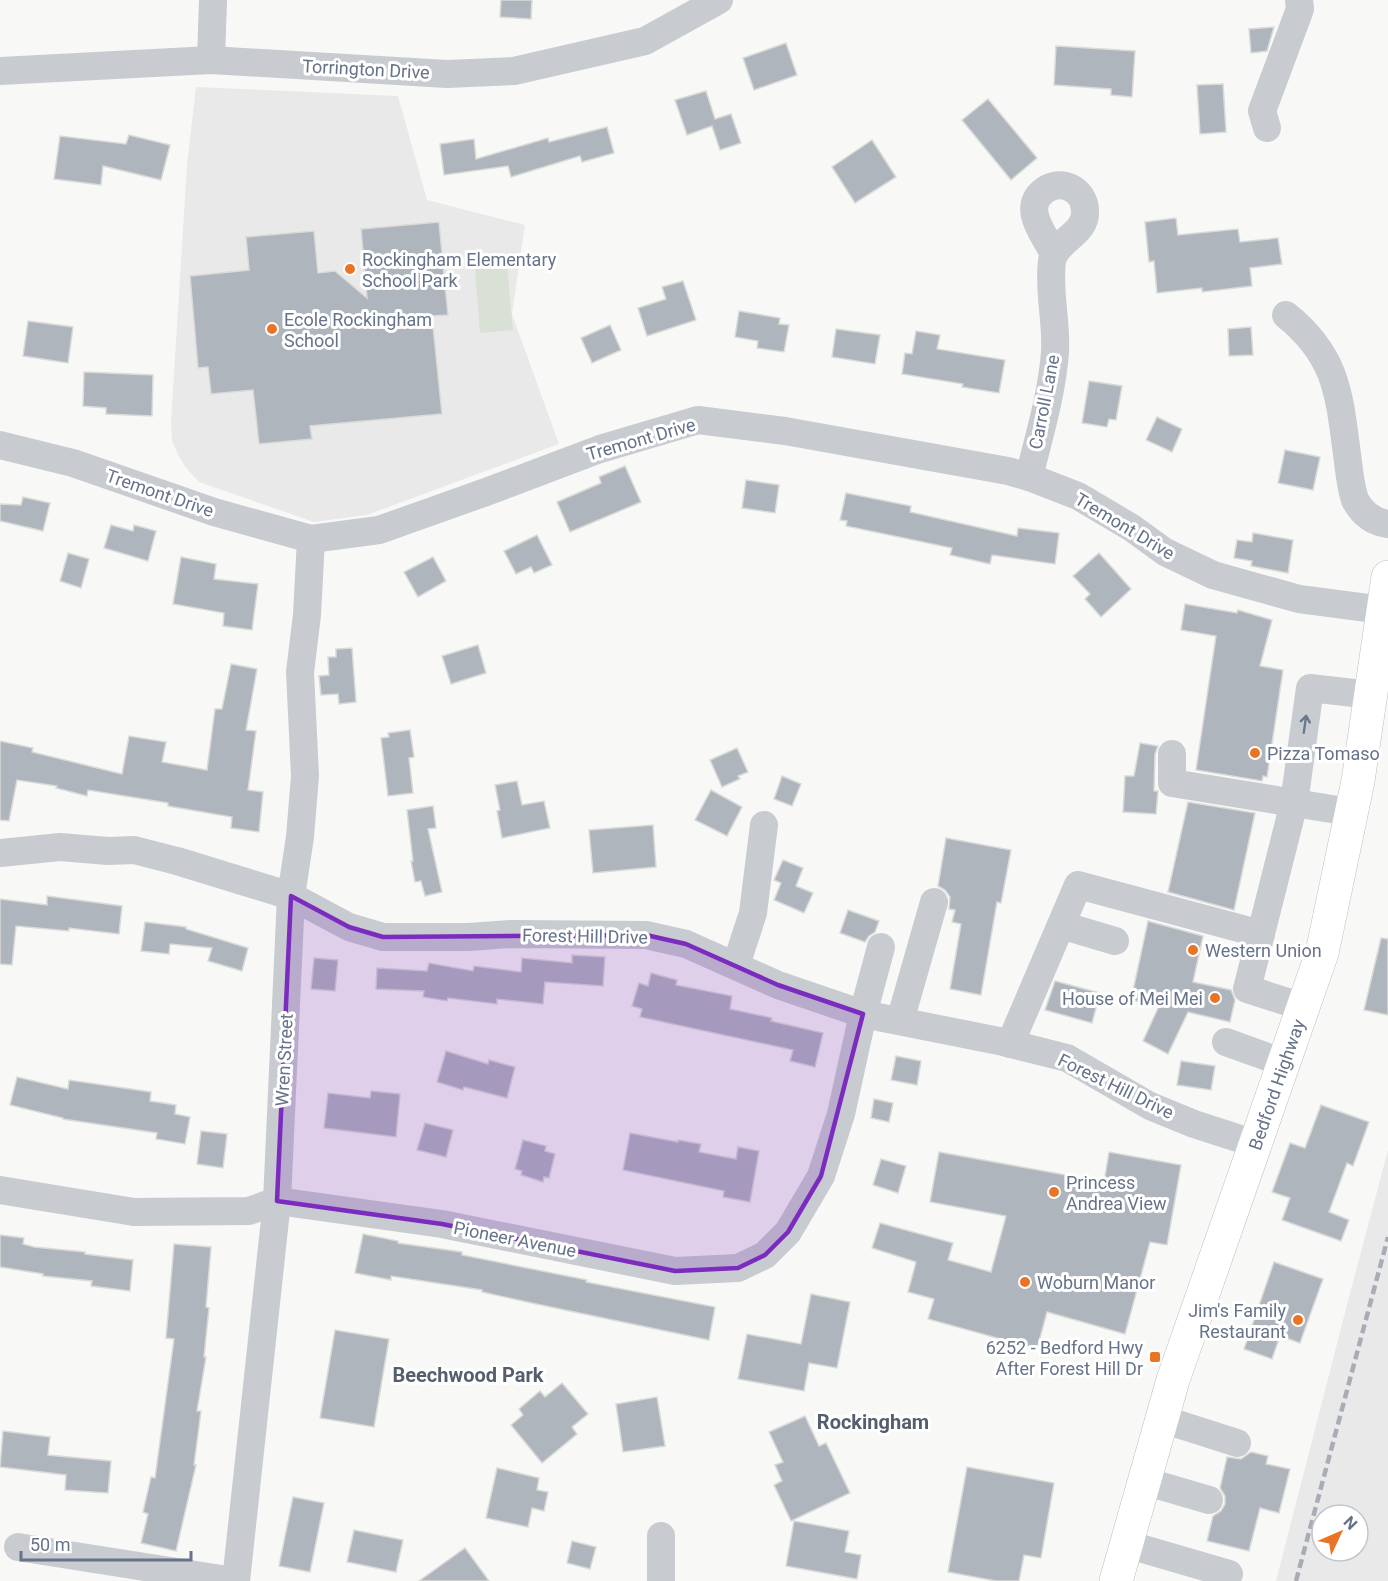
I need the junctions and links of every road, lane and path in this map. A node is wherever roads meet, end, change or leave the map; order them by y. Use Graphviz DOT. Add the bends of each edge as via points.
graph roads {
  1 [pos="213,0"];
  2 [pos="1299,0"];
  3 [pos="702,4"];
  4 [pos="211,60"];
  5 [pos="0,71"];
  6 [pos="1267,128"];
  7 [pos="1054,254"];
  8 [pos="1286,315"];
  9 [pos="0,445"];
  10 [pos="1029,477"];
  11 [pos="1388,524"];
  12 [pos="311,538"];
  13 [pos="1388,577"];
  14 [pos="1383,610"];
  15 [pos="1371,695"];
  16 [pos="1172,754"];
  17 [pos="1294,803"];
  18 [pos="1350,812"];
  19 [pos="764,825"];
  20 [pos="0,853"];
  21 [pos="291,896"];
  22 [pos="934,902"];
  23 [pos="1061,925"];
  24 [pos="1261,934"];
  25 [pos="1115,941"];
  26 [pos="881,947"];
  27 [pos="736,965"];
  28 [pos="1303,1007"];
  29 [pos="863,1014"];
  30 [pos="900,1021"];
  31 [pos="1226,1042"];
  32 [pos="1010,1044"];
  33 [pos="1284,1063"];
  34 [pos="1256,1144"];
  35 [pos="0,1190"];
  36 [pos="277,1202"];
  37 [pos="1162,1419"];
  38 [pos="1237,1443"];
  39 [pos="1144,1481"];
  40 [pos="1209,1500"];
  41 [pos="661,1536"];
  42 [pos="1126,1544"];
  43 [pos="18,1548"];
  44 [pos="1229,1574"];
  45 [pos="235,1581"];
  46 [pos="661,1581"];
  47 [pos="1116,1581"];
  1 -- 4 [label="street"];
  2 -- 6 [label="street" via="1300,9 1262,111"];
  3 -- 4 [label="street, Torrington Drive" via="645,41 514,71 447,74"];
  4 -- 5 [label="street, Torrington Drive"];
  7 -- 10 [label="street, Carroll Lane" via="1054,369"];
  8 -- 11 [label="street" via="1316,345 1335,382 1355,500 1374,520"];
  9 -- 12 [label="street, Tremont Drive" via="73,463 214,512"];
  10 -- 12 [label="street, Tremont Drive" via="785,431 698,420 600,449 379,530"];
  10 -- 14 [label="street, Tremont Drive" via="1078,496 1165,552 1214,575 1299,599"];
  12 -- 21 [label="street, Wren Street" via="300,672 305,776"];
  13 -- 14 [label="main road, Bedford Highway"];
  14 -- 15 [label="main road, Bedford Highway"];
  17 -- 15 [label="street, one-way" via="1310,688"];
  15 -- 18 [label="main road, Bedford Highway"];
  16 -- 17 [label="street" via="1172,783"];
  17 -- 18 [label="street"];
  17 -- 24 [label="street"];
  18 -- 28 [label="main road, Bedford Highway" via="1322,953"];
  19 -- 27 [label="street" via="753,913"];
  20 -- 21 [label="street, Forest Hill Drive" via="60,847 134,850"];
  21 -- 27 [label="street, Forest Hill Drive" via="349,927 383,938 646,935 686,944"];
  21 -- 36 [label="street, Wren Street"];
  22 -- 30 [label="street"];
  23 -- 24 [label="street" via="1078,885"];
  23 -- 25 [label="street"];
  23 -- 32 [label="street"];
  24 -- 28 [label="street" via="1247,989"];
  26 -- 29 [label="street, Pioneer Avenue"];
  27 -- 29 [label="street, Forest Hill Drive" via="778,985"];
  28 -- 33 [label="main road, Bedford Highway"];
  29 -- 30 [label="street, Forest Hill Drive"];
  29 -- 36 [label="street, Pioneer Avenue" via="841,1113 821,1176 788,1232 765,1255 738,1268 675,1271 442,1224"];
  30 -- 32 [label="street, Forest Hill Drive"];
  31 -- 33 [label="street"];
  32 -- 34 [label="street, Forest Hill Drive" via="1067,1058 1150,1106"];
  33 -- 34 [label="main road, Bedford Highway"];
  34 -- 37 [label="main road, Bedford Highway"];
  35 -- 36 [label="street, Pioneer Avenue" via="134,1212 249,1211"];
  36 -- 45 [label="street, Wren Street"];
  37 -- 38 [label="street"];
  37 -- 39 [label="main road, Bedford Highway"];
  39 -- 40 [label="street"];
  39 -- 42 [label="main road, Bedford Highway"];
  41 -- 46 [label="street"];
  42 -- 44 [label="street"];
  42 -- 47 [label="main road, Bedford Highway"];
  43 -- 45 [label="street"];
}
